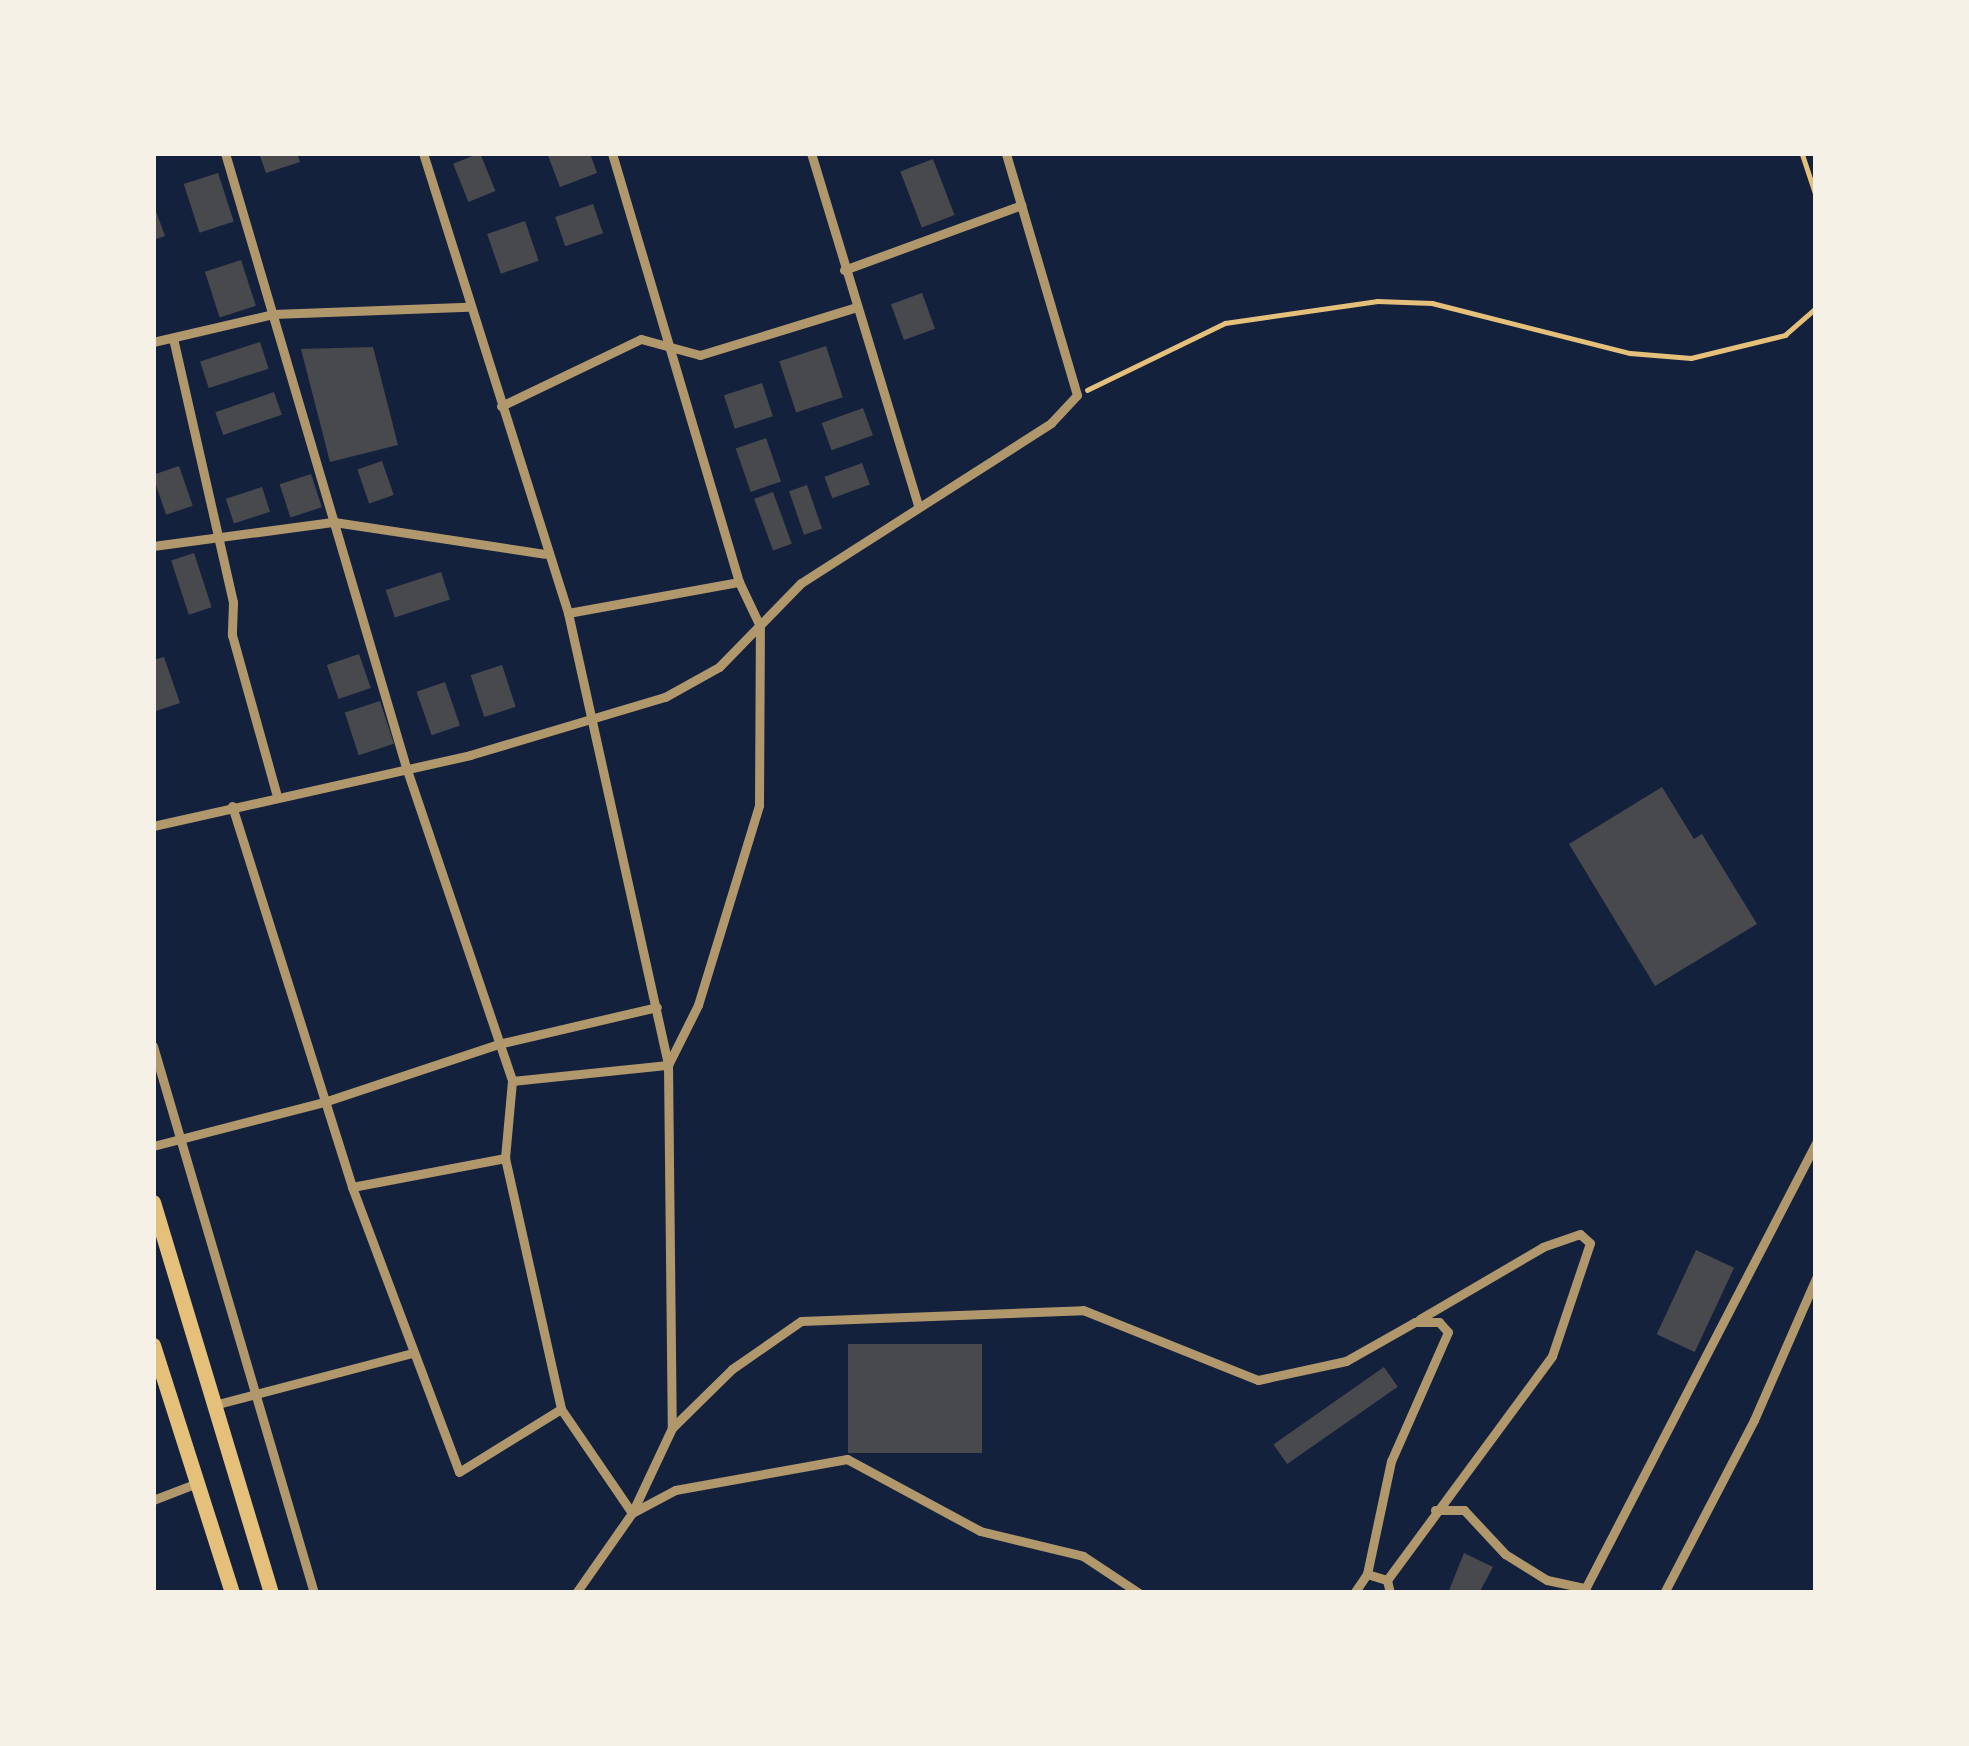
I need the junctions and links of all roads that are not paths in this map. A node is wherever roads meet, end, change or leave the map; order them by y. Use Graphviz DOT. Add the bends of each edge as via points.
graph roads {
  1 [pos="225,153"];
  2 [pos="423,153"];
  3 [pos="612,153"];
  4 [pos="812,153"];
  5 [pos="1006,153"];
  6 [pos="1022,205"];
  7 [pos="844,270"];
  8 [pos="468,307"];
  9 [pos="854,308"];
  10 [pos="273,314"];
  11 [pos="173,338"];
  12 [pos="153,342"];
  13 [pos="671,346"];
  14 [pos="501,406"];
  15 [pos="918,506"];
  16 [pos="334,523"];
  17 [pos="212,535"];
  18 [pos="153,545"];
  19 [pos="545,554"];
  20 [pos="739,582"];
  21 [pos="568,613"];
  22 [pos="760,626"];
  23 [pos="596,721"];
  24 [pos="406,767"];
  25 [pos="276,794"];
  26 [pos="232,806"];
  27 [pos="153,826"];
  28 [pos="658,1007"];
  29 [pos="498,1045"];
  30 [pos="153,1046"];
  31 [pos="668,1065"];
  32 [pos="512,1081"];
  33 [pos="324,1102"];
  34 [pos="178,1139"];
  35 [pos="1816,1143"];
  36 [pos="153,1146"];
  37 [pos="505,1158"];
  38 [pos="352,1187"];
  39 [pos="153,1202"];
  40 [pos="1816,1277"];
  41 [pos="1415,1322"];
  42 [pos="153,1345"];
  43 [pos="412,1353"];
  44 [pos="250,1396"];
  45 [pos="211,1406"];
  46 [pos="561,1409"];
  47 [pos="672,1428"];
  48 [pos="197,1484"];
  49 [pos="153,1500"];
  50 [pos="1435,1510"];
  51 [pos="632,1513"];
  52 [pos="1367,1574"];
  53 [pos="1387,1580"];
  54 [pos="1584,1591"];
  55 [pos="577,1592"];
  56 [pos="232,1593"];
  57 [pos="271,1593"];
  58 [pos="314,1593"];
  59 [pos="1139,1593"];
  60 [pos="1354,1593"];
  61 [pos="1390,1593"];
  62 [pos="1664,1593"];
  1 -- 10 [label="street"];
  2 -- 8 [label="street"];
  3 -- 13 [label="street"];
  4 -- 7 [label="street"];
  5 -- 6 [label="street"];
  6 -- 7 [label="street"];
  6 -- 15 [label="street" via="1077,395 992,465"];
  7 -- 9 [label="street"];
  8 -- 10 [label="street"];
  8 -- 14 [label="street"];
  9 -- 13 [label="street" via="700,356"];
  9 -- 15 [label="street"];
  10 -- 11 [label="street"];
  10 -- 16 [label="street"];
  11 -- 12 [label="street"];
  11 -- 17 [label="street"];
  13 -- 14 [label="street" via="641,339"];
  13 -- 20 [label="street"];
  14 -- 19 [label="street"];
  15 -- 22 [label="street" via="801,583"];
  16 -- 17 [label="street"];
  16 -- 19 [label="street"];
  16 -- 24 [label="street"];
  17 -- 18 [label="street"];
  17 -- 25 [label="street"];
  19 -- 21 [label="street"];
  20 -- 21 [label="street"];
  20 -- 22 [label="street"];
  21 -- 23 [label="street"];
  22 -- 23 [label="street" via="694,683"];
  22 -- 31 [label="street" via="759,805 698,1005"];
  23 -- 24 [label="street"];
  23 -- 28 [label="street"];
  24 -- 25 [label="street"];
  24 -- 29 [label="street"];
  25 -- 26 [label="street"];
  26 -- 27 [label="street"];
  26 -- 33 [label="street"];
  28 -- 29 [label="street"];
  28 -- 31 [label="street"];
  29 -- 32 [label="street"];
  29 -- 33 [label="street"];
  30 -- 34 [label="street"];
  31 -- 32 [label="street"];
  31 -- 47 [label="street"];
  32 -- 37 [label="street"];
  33 -- 34 [label="street"];
  33 -- 38 [label="street"];
  34 -- 36 [label="street"];
  34 -- 44 [label="street"];
  35 -- 54 [label="street"];
  37 -- 38 [label="street"];
  37 -- 46 [label="street"];
  38 -- 43 [label="street"];
  39 -- 45 [label="highway"];
  40 -- 62 [label="street" via="1754,1420"];
  41 -- 47 [label="street" via="1346,1361 1258,1380 1083,1310 801,1321 732,1369"];
  41 -- 50 [label="street" via="1544,1247 1580,1234 1590,1243 1552,1356"];
  41 -- 52 [label="street" via="1439,1322 1448,1331 1391,1461"];
  42 -- 48 [label="highway"];
  43 -- 44 [label="street"];
  43 -- 46 [label="street" via="459,1472"];
  44 -- 45 [label="street"];
  44 -- 58 [label="street"];
  45 -- 57 [label="highway"];
  46 -- 51 [label="street"];
  47 -- 51 [label="street"];
  48 -- 49 [label="street"];
  48 -- 56 [label="highway"];
  50 -- 53 [label="street"];
  50 -- 54 [label="street" via="1464,1510 1505,1554"];
  51 -- 55 [label="street"];
  51 -- 59 [label="street" via="676,1490 847,1459 980,1531 1083,1556"];
  52 -- 53 [label="street"];
  52 -- 60 [label="street"];
  53 -- 61 [label="street"];
}
